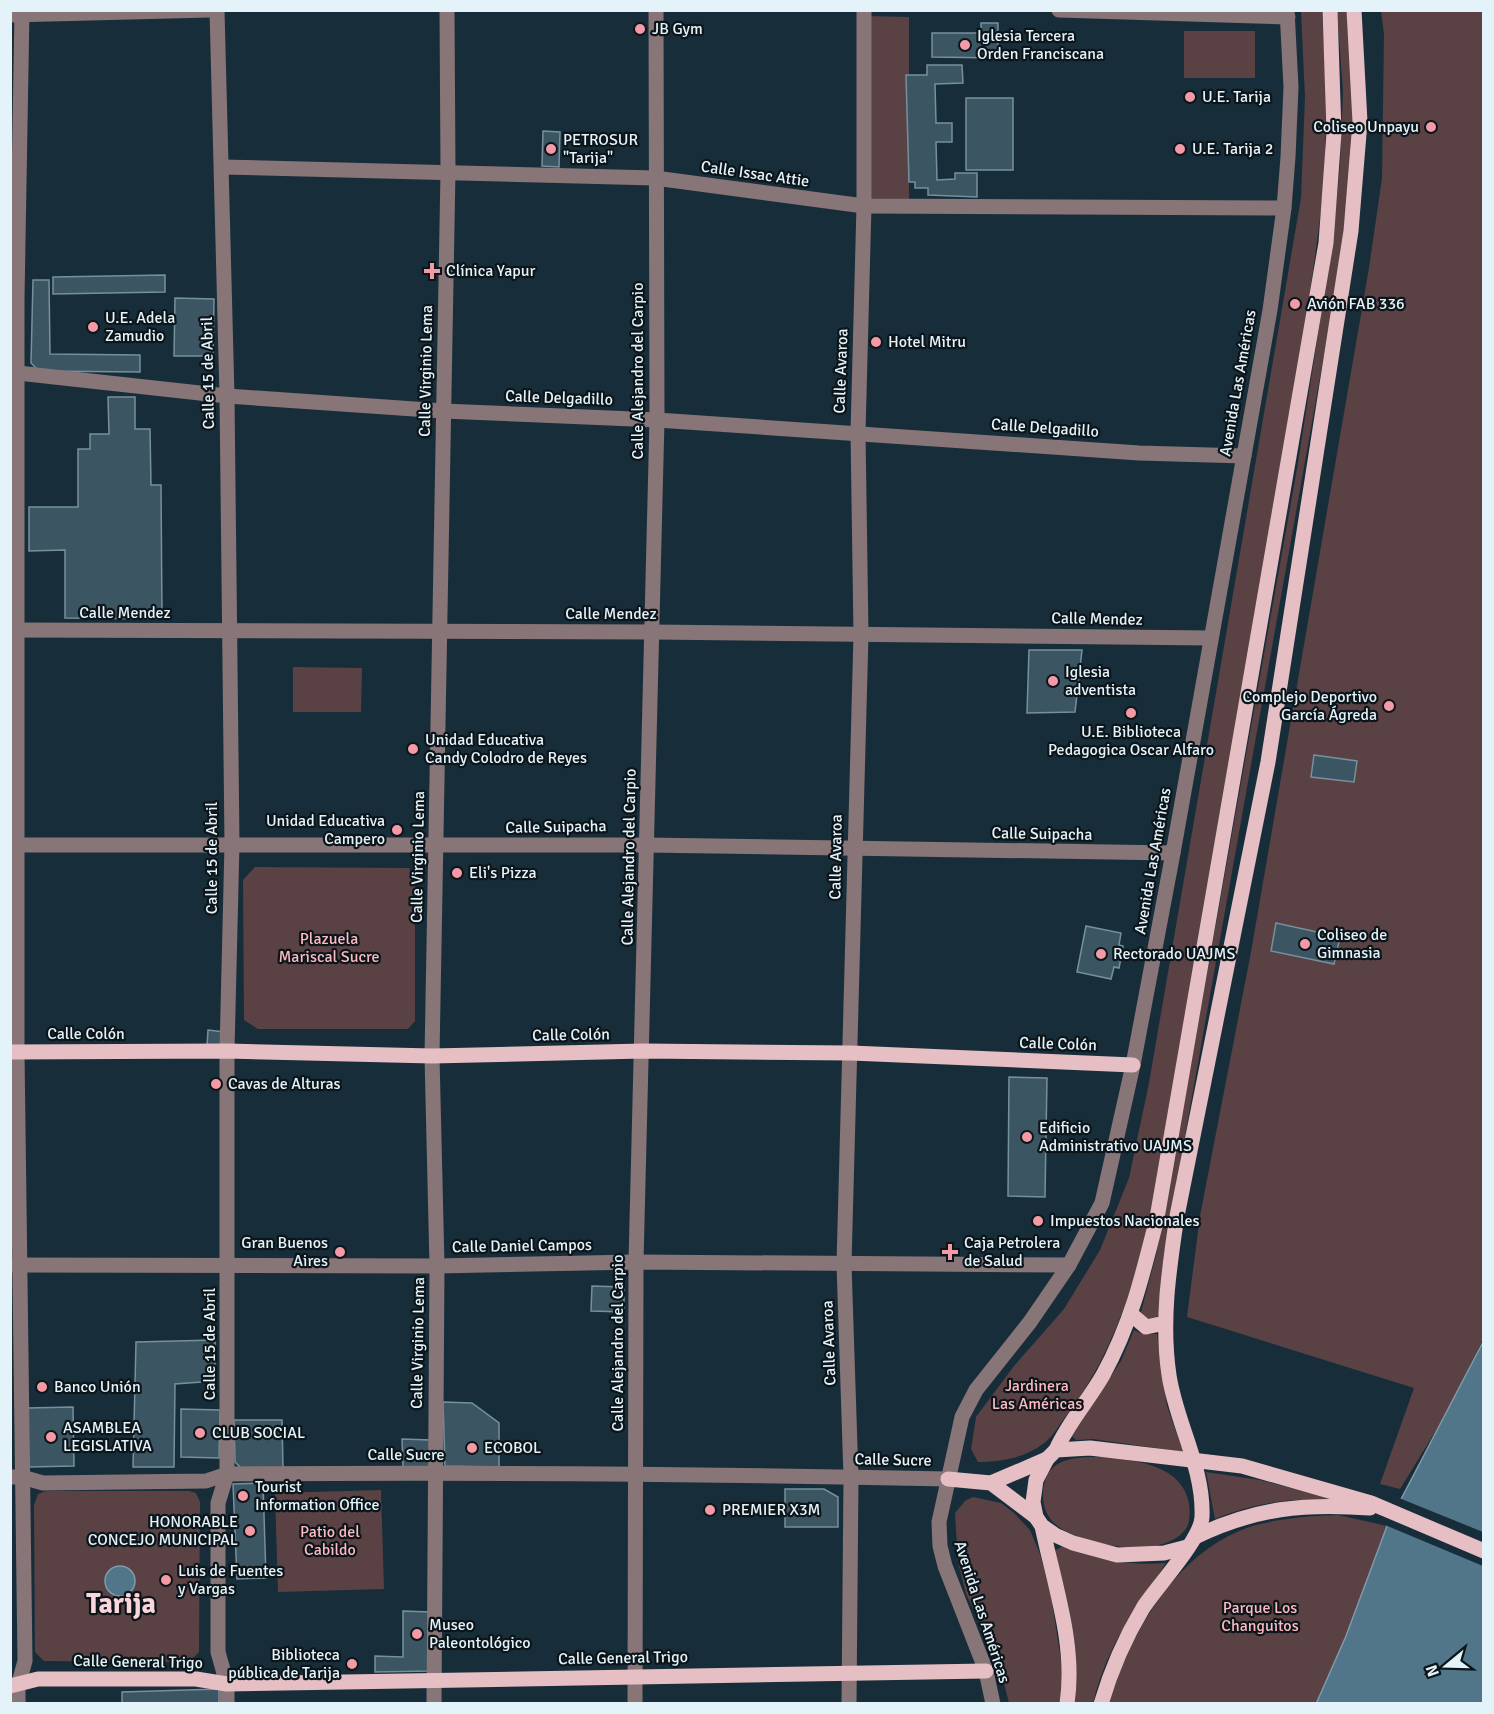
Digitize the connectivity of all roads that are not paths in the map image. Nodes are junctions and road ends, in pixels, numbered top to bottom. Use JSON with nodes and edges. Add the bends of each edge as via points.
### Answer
{"nodes":[{"id":1,"x":210,"y":10,"type":"edge"},
{"id":2,"x":217,"y":10,"type":"edge"},
{"id":3,"x":447,"y":10,"type":"edge"},
{"id":4,"x":656,"y":10,"type":"edge"},
{"id":5,"x":864,"y":10,"type":"edge"},
{"id":6,"x":1059,"y":10,"type":"edge"},
{"id":7,"x":1330,"y":10,"type":"edge"},
{"id":8,"x":1354,"y":10,"type":"edge"},
{"id":9,"x":18,"y":14,"type":"edge"},
{"id":10,"x":1288,"y":14,"type":"edge"},
{"id":11,"x":222,"y":167,"type":"junction"},
{"id":12,"x":448,"y":171,"type":"junction"},
{"id":13,"x":655,"y":178,"type":"junction"},
{"id":14,"x":864,"y":206,"type":"junction"},
{"id":15,"x":1284,"y":207,"type":"junction"},
{"id":16,"x":14,"y":299,"type":"edge"},
{"id":17,"x":18,"y":373,"type":"junction"},
{"id":18,"x":227,"y":396,"type":"junction"},
{"id":19,"x":443,"y":411,"type":"junction"},
{"id":20,"x":657,"y":420,"type":"junction"},
{"id":21,"x":858,"y":432,"type":"junction"},
{"id":22,"x":1244,"y":456,"type":"junction"},
{"id":23,"x":14,"y":630,"type":"edge"},
{"id":24,"x":229,"y":631,"type":"junction"},
{"id":25,"x":440,"y":632,"type":"junction"},
{"id":26,"x":653,"y":632,"type":"junction"},
{"id":27,"x":861,"y":635,"type":"junction"},
{"id":28,"x":1211,"y":638,"type":"junction"},
{"id":29,"x":232,"y":844,"type":"junction"},
{"id":30,"x":15,"y":845,"type":"edge"},
{"id":31,"x":646,"y":845,"type":"junction"},
{"id":32,"x":437,"y":847,"type":"junction"},
{"id":33,"x":854,"y":849,"type":"junction"},
{"id":34,"x":1173,"y":853,"type":"junction"},
{"id":35,"x":227,"y":1051,"type":"junction"},
{"id":36,"x":643,"y":1051,"type":"junction"},
{"id":37,"x":14,"y":1052,"type":"edge"},
{"id":38,"x":851,"y":1053,"type":"junction"},
{"id":39,"x":432,"y":1056,"type":"junction"},
{"id":40,"x":1133,"y":1065,"type":"junction"},
{"id":41,"x":636,"y":1262,"type":"junction"},
{"id":42,"x":844,"y":1264,"type":"junction"},
{"id":43,"x":14,"y":1265,"type":"edge"},
{"id":44,"x":1070,"y":1265,"type":"junction"},
{"id":45,"x":437,"y":1266,"type":"junction"},
{"id":46,"x":229,"y":1267,"type":"junction"},
{"id":47,"x":1131,"y":1314,"type":"junction"},
{"id":48,"x":1165,"y":1323,"type":"junction"},
{"id":49,"x":1051,"y":1454,"type":"junction"},
{"id":50,"x":1194,"y":1462,"type":"junction"},
{"id":51,"x":435,"y":1473,"type":"junction"},
{"id":52,"x":635,"y":1473,"type":"junction"},
{"id":53,"x":227,"y":1474,"type":"junction"},
{"id":54,"x":16,"y":1477,"type":"edge"},
{"id":55,"x":851,"y":1477,"type":"junction"},
{"id":56,"x":948,"y":1479,"type":"junction"},
{"id":57,"x":991,"y":1483,"type":"junction"},
{"id":58,"x":1386,"y":1511,"type":"junction"},
{"id":59,"x":1039,"y":1521,"type":"junction"},
{"id":60,"x":1191,"y":1542,"type":"junction"},
{"id":61,"x":1484,"y":1551,"type":"edge"},
{"id":62,"x":849,"y":1671,"type":"junction"},
{"id":63,"x":986,"y":1671,"type":"junction"},
{"id":64,"x":636,"y":1677,"type":"junction"},
{"id":65,"x":434,"y":1679,"type":"junction"},
{"id":66,"x":227,"y":1683,"type":"junction"},
{"id":67,"x":14,"y":1686,"type":"edge"},
{"id":68,"x":18,"y":1704,"type":"edge"},
{"id":69,"x":227,"y":1704,"type":"edge"},
{"id":70,"x":434,"y":1704,"type":"edge"},
{"id":71,"x":635,"y":1704,"type":"edge"},
{"id":72,"x":849,"y":1704,"type":"edge"},
{"id":73,"x":993,"y":1704,"type":"edge"},
{"id":74,"x":1067,"y":1704,"type":"edge"},
{"id":75,"x":1101,"y":1704,"type":"edge"}],
"edges":[{"from":1,"to":9,"type":"street"},
{"from":2,"to":11,"type":"street","name":"Calle 15 de Abril"},
{"from":3,"to":12,"type":"street","name":"Calle Virginio Lema"},
{"from":4,"to":13,"type":"street","name":"Calle Alejandro del Carpio"},
{"from":5,"to":14,"type":"street","name":"Calle Avaroa"},
{"from":6,"to":10,"type":"street"},
{"from":7,"to":47,"type":"main road","via":[[1334,133],[1326,243],[1157,1218]]},
{"from":8,"to":48,"type":"main road","via":[[1360,122],[1351,231],[1268,762],[1177,1216]]},
{"from":9,"to":16,"type":"street"},
{"from":10,"to":15,"type":"street","name":"Avenida Las Américas","via":[[1291,87]]},
{"from":11,"to":12,"type":"street","name":"Calle Issac Attie"},
{"from":11,"to":18,"type":"street","name":"Calle 15 de Abril"},
{"from":12,"to":13,"type":"street","name":"Calle Issac Attie"},
{"from":12,"to":19,"type":"street","name":"Calle Virginio Lema"},
{"from":13,"to":14,"type":"street","name":"Calle Issac Attie"},
{"from":13,"to":20,"type":"street","name":"Calle Alejandro del Carpio"},
{"from":14,"to":15,"type":"street","name":"Calle Issac Attie"},
{"from":14,"to":21,"type":"street","name":"Calle Avaroa"},
{"from":15,"to":22,"type":"street","name":"Avenida Las Américas"},
{"from":16,"to":17,"type":"street"},
{"from":17,"to":18,"type":"street","name":"Calle Delgadillo"},
{"from":17,"to":23,"type":"street"},
{"from":18,"to":19,"type":"street","name":"Calle Delgadillo"},
{"from":18,"to":24,"type":"street","name":"Calle 15 de Abril"},
{"from":19,"to":20,"type":"street","name":"Calle Delgadillo"},
{"from":19,"to":25,"type":"street","name":"Calle Virginio Lema"},
{"from":20,"to":21,"type":"street","name":"Calle Delgadillo"},
{"from":20,"to":26,"type":"street","name":"Calle Alejandro del Carpio"},
{"from":21,"to":22,"type":"street","name":"Calle Delgadillo","via":[[1139,453]]},
{"from":21,"to":27,"type":"street","name":"Calle Avaroa"},
{"from":22,"to":28,"type":"street","name":"Avenida Las Américas"},
{"from":23,"to":24,"type":"street","name":"Calle Mendez"},
{"from":23,"to":30,"type":"street"},
{"from":24,"to":25,"type":"street","name":"Calle Mendez"},
{"from":24,"to":29,"type":"street","name":"Calle 15 de Abril"},
{"from":25,"to":26,"type":"street","name":"Calle Mendez"},
{"from":25,"to":32,"type":"street","name":"Calle Virginio Lema"},
{"from":26,"to":27,"type":"street","name":"Calle Mendez"},
{"from":26,"to":31,"type":"street","name":"Calle Alejandro del Carpio"},
{"from":27,"to":28,"type":"street","name":"Calle Mendez"},
{"from":27,"to":33,"type":"street","name":"Calle Avaroa"},
{"from":28,"to":34,"type":"street","name":"Avenida Las Américas"},
{"from":29,"to":30,"type":"street","name":"Calle Suipacha"},
{"from":29,"to":32,"type":"street","name":"Calle Suipacha"},
{"from":29,"to":35,"type":"street","name":"Calle 15 de Abril"},
{"from":30,"to":37,"type":"street"},
{"from":31,"to":32,"type":"street","name":"Calle Suipacha"},
{"from":31,"to":33,"type":"street","name":"Calle Suipacha"},
{"from":31,"to":36,"type":"street","name":"Calle Alejandro del Carpio"},
{"from":32,"to":39,"type":"street","name":"Calle Virginio Lema"},
{"from":33,"to":34,"type":"street","name":"Calle Suipacha"},
{"from":33,"to":38,"type":"street","name":"Calle Avaroa"},
{"from":34,"to":40,"type":"street","name":"Avenida Las Américas"},
{"from":35,"to":37,"type":"main road","name":"Calle Colón"},
{"from":35,"to":39,"type":"main road","name":"Calle Colón"},
{"from":35,"to":46,"type":"street","name":"Calle 15 de Abril"},
{"from":36,"to":38,"type":"main road","name":"Calle Colón"},
{"from":36,"to":39,"type":"main road","name":"Calle Colón"},
{"from":36,"to":41,"type":"street","name":"Calle Alejandro del Carpio"},
{"from":37,"to":43,"type":"street"},
{"from":38,"to":40,"type":"main road","name":"Calle Colón"},
{"from":38,"to":42,"type":"street","name":"Calle Avaroa"},
{"from":39,"to":45,"type":"street","name":"Calle Virginio Lema"},
{"from":40,"to":44,"type":"street","name":"Avenida Las Américas","via":[[1102,1203]]},
{"from":41,"to":42,"type":"street","name":"Calle Daniel Campos"},
{"from":41,"to":45,"type":"street","name":"Calle Daniel Campos"},
{"from":41,"to":52,"type":"street","name":"Calle Alejandro del Carpio"},
{"from":42,"to":44,"type":"street","name":"Calle Daniel Campos"},
{"from":42,"to":55,"type":"street","name":"Calle Avaroa"},
{"from":43,"to":46,"type":"street","name":"Calle Daniel Campos"},
{"from":43,"to":54,"type":"street"},
{"from":44,"to":56,"type":"street","name":"Avenida Las Américas","via":[[976,1390],[962,1417]]},
{"from":45,"to":46,"type":"street","name":"Calle Daniel Campos"},
{"from":45,"to":51,"type":"street","name":"Calle Virginio Lema"},
{"from":46,"to":53,"type":"street","name":"Calle 15 de Abril"},
{"from":47,"to":48,"type":"main road","via":[[1146,1327]]},
{"from":47,"to":49,"type":"main road","via":[[1102,1375]]},
{"from":48,"to":50,"type":"main road","via":[[1169,1376]]},
{"from":49,"to":50,"type":"main road","via":[[1090,1448]]},
{"from":49,"to":57,"type":"main road"},
{"from":49,"to":59,"type":"main road","via":[[1036,1480],[1034,1502]]},
{"from":50,"to":58,"type":"main road","via":[[1242,1466],[1371,1503]]},
{"from":50,"to":60,"type":"main road","via":[[1202,1519]]},
{"from":51,"to":52,"type":"street","name":"Calle Sucre"},
{"from":51,"to":53,"type":"street","name":"Calle Sucre"},
{"from":51,"to":65,"type":"street","name":"Calle Virginio Lema"},
{"from":52,"to":55,"type":"street","name":"Calle Sucre"},
{"from":52,"to":64,"type":"street","name":"Calle Alejandro del Carpio"},
{"from":53,"to":54,"type":"street","name":"Calle Sucre","via":[[206,1481],[43,1483]]},
{"from":53,"to":66,"type":"street","name":"Calle 15 de Abril","via":[[218,1503],[218,1652]]},
{"from":54,"to":67,"type":"street","via":[[25,1661]]},
{"from":55,"to":56,"type":"street","name":"Calle Sucre"},
{"from":55,"to":62,"type":"street","name":"Calle Avaroa"},
{"from":56,"to":57,"type":"main road"},
{"from":56,"to":63,"type":"street","name":"Avenida Las Américas","via":[[939,1522],[940,1546],[952,1590]]},
{"from":57,"to":59,"type":"main road"},
{"from":58,"to":60,"type":"main road","via":[[1287,1508],[1256,1513]]},
{"from":58,"to":61,"type":"main road"},
{"from":59,"to":60,"type":"main road","via":[[1073,1543],[1117,1555],[1164,1553]]},
{"from":59,"to":74,"type":"main road","via":[[1059,1591],[1071,1678]]},
{"from":60,"to":75,"type":"main road","via":[[1145,1605],[1121,1647]]},
{"from":62,"to":63,"type":"main road","name":"Calle General Trigo"},
{"from":62,"to":64,"type":"main road","name":"Calle General Trigo"},
{"from":62,"to":72,"type":"street","name":"Calle Avaroa"},
{"from":63,"to":73,"type":"street","name":"Avenida Las Américas"},
{"from":64,"to":65,"type":"main road","name":"Calle General Trigo"},
{"from":64,"to":71,"type":"street","name":"Calle Alejandro del Carpio"},
{"from":65,"to":66,"type":"main road","name":"Calle General Trigo"},
{"from":65,"to":70,"type":"street","name":"Calle Virginio Lema"},
{"from":66,"to":67,"type":"main road","name":"Calle General Trigo","via":[[196,1679],[38,1679]]},
{"from":66,"to":69,"type":"street","name":"Calle 15 de Abril"},
{"from":67,"to":68,"type":"street"}]}
